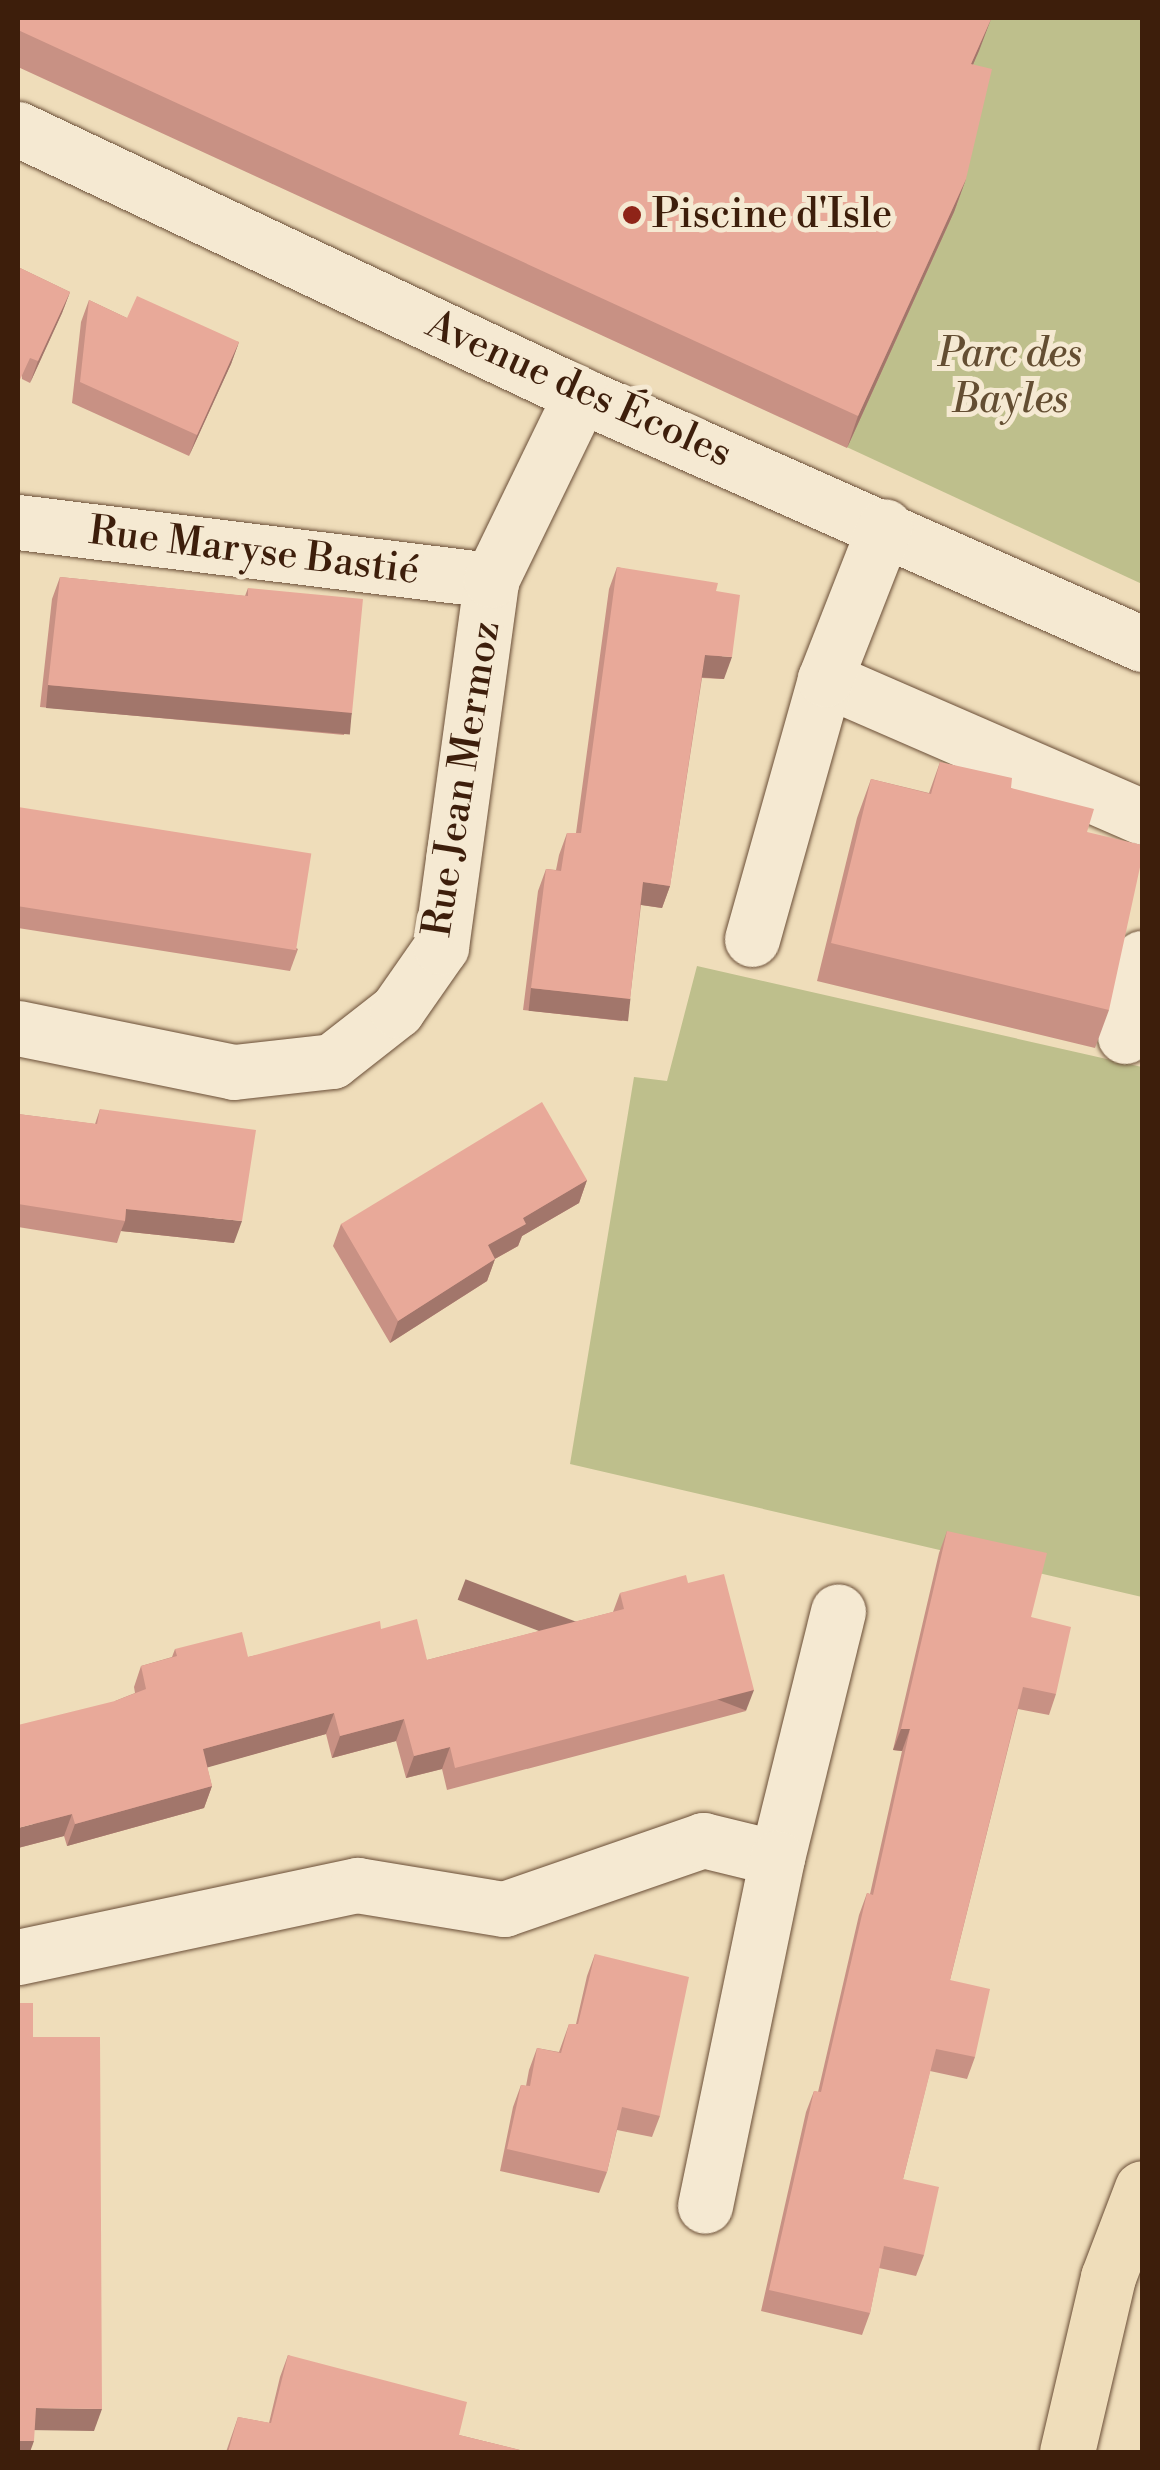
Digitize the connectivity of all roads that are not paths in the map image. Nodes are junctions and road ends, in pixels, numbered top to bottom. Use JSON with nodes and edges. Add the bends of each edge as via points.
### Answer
{"nodes":[{"id":1,"x":18,"y":129,"type":"edge"},
{"id":2,"x":581,"y":395,"type":"junction"},
{"id":3,"x":18,"y":522,"type":"edge"},
{"id":4,"x":885,"y":526,"type":"junction"},
{"id":5,"x":492,"y":580,"type":"junction"},
{"id":6,"x":1142,"y":644,"type":"edge"},
{"id":7,"x":825,"y":679,"type":"junction"},
{"id":8,"x":1142,"y":816,"type":"edge"},
{"id":9,"x":752,"y":939,"type":"dead end"},
{"id":10,"x":1142,"y":958,"type":"edge"},
{"id":11,"x":18,"y":1028,"type":"edge"},
{"id":12,"x":1125,"y":1036,"type":"dead end"},
{"id":13,"x":838,"y":1611,"type":"dead end"},
{"id":14,"x":777,"y":1858,"type":"junction"},
{"id":15,"x":18,"y":1957,"type":"edge"},
{"id":16,"x":1142,"y":2188,"type":"edge"},
{"id":17,"x":704,"y":2206,"type":"dead end"},
{"id":18,"x":1067,"y":2452,"type":"edge"}],
"edges":[{"from":1,"to":2,"type":"street","name":"Avenue des Écoles"},
{"from":2,"to":4,"type":"street","name":"Avenue des Écoles"},
{"from":2,"to":5,"type":"street","name":"Rue Jean Mermoz"},
{"from":3,"to":5,"type":"street","name":"Rue Maryse Bastié"},
{"from":4,"to":6,"type":"street","name":"Avenue des Écoles"},
{"from":4,"to":7,"type":"street"},
{"from":5,"to":11,"type":"street","name":"Rue Jean Mermoz","via":[[441,946],[398,1010],[332,1061],[234,1072]]},
{"from":7,"to":8,"type":"street"},
{"from":7,"to":9,"type":"street"},
{"from":10,"to":12,"type":"street"},
{"from":13,"to":14,"type":"street"},
{"from":14,"to":15,"type":"street","via":[[703,1840],[504,1909],[357,1886]]},
{"from":14,"to":17,"type":"street"},
{"from":16,"to":18,"type":"main road","via":[[1108,2278]]}]}
